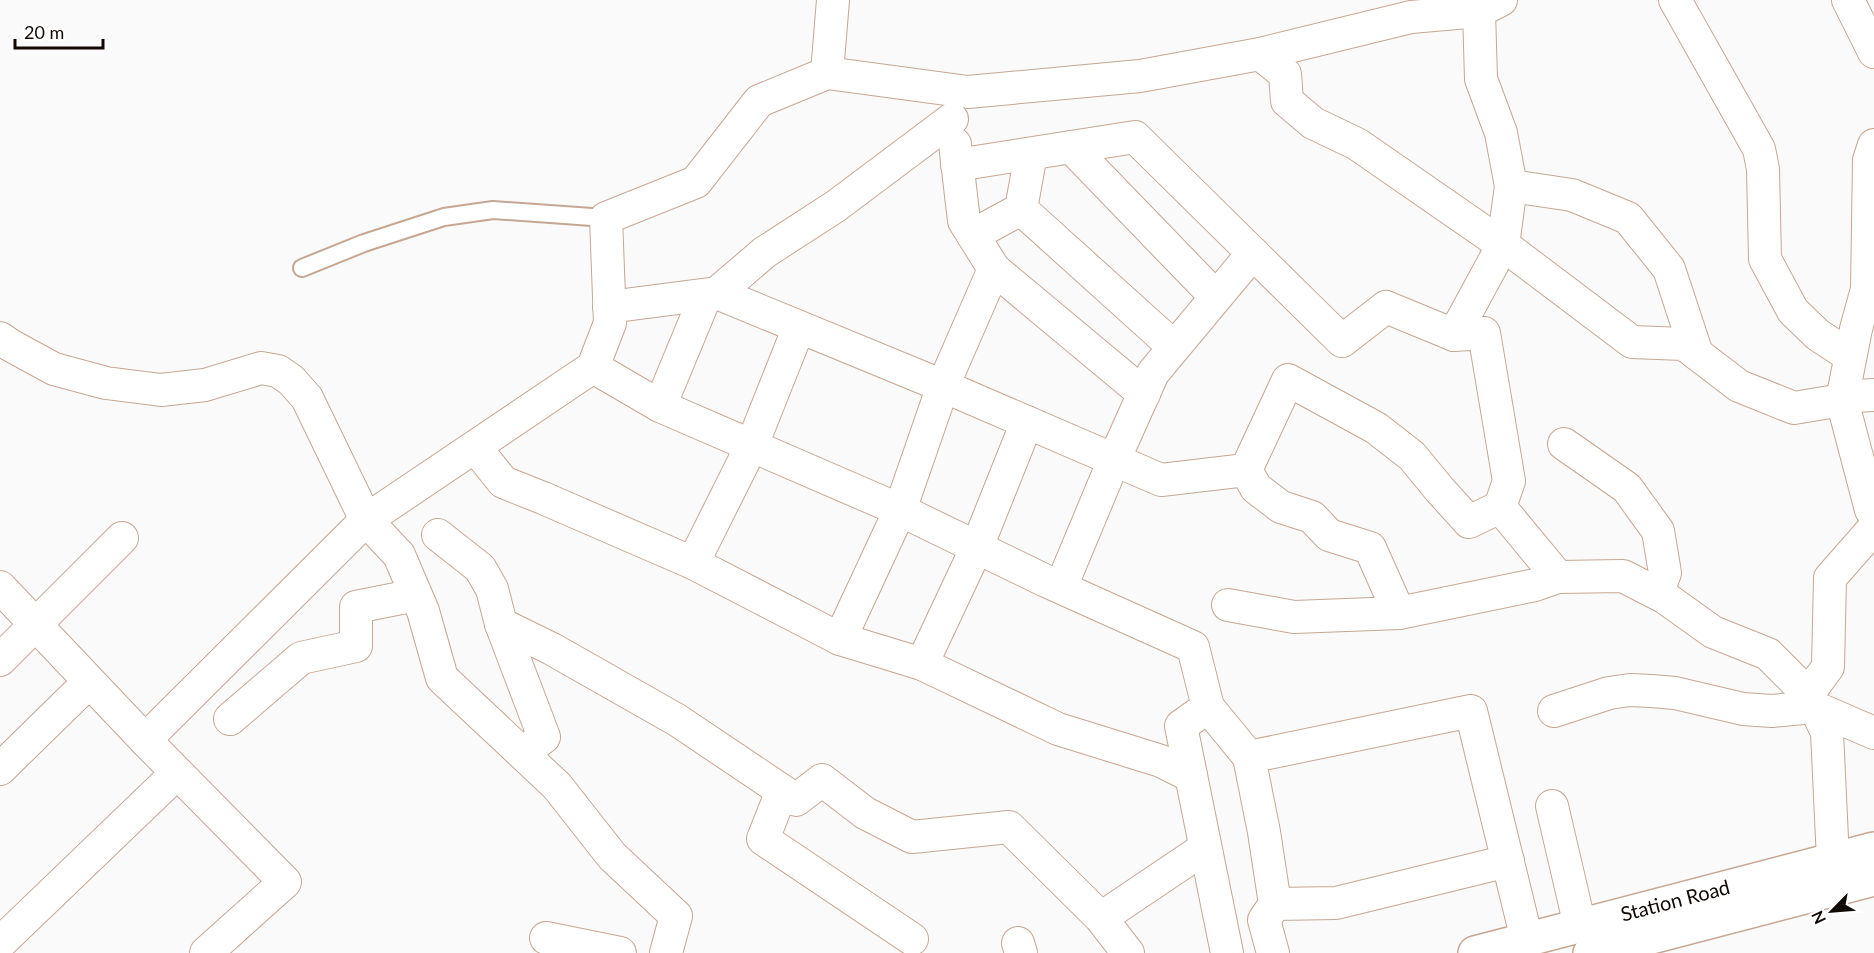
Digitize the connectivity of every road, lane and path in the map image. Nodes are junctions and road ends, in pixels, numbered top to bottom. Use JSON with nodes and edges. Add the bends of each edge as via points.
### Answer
{"nodes":[{"id":1,"x":833,"y":0,"type":"edge"},
{"id":2,"x":1675,"y":0,"type":"edge"},
{"id":3,"x":1848,"y":0,"type":"edge"},
{"id":4,"x":1490,"y":5,"type":"edge"},
{"id":5,"x":1874,"y":52,"type":"edge"},
{"id":6,"x":1260,"y":54,"type":"junction"},
{"id":7,"x":827,"y":73,"type":"junction"},
{"id":8,"x":950,"y":104,"type":"junction"},
{"id":9,"x":1874,"y":145,"type":"edge"},
{"id":10,"x":1071,"y":147,"type":"junction"},
{"id":11,"x":1030,"y":154,"type":"junction"},
{"id":12,"x":957,"y":165,"type":"junction"},
{"id":13,"x":1511,"y":186,"type":"junction"},
{"id":14,"x":1021,"y":209,"type":"junction"},
{"id":15,"x":606,"y":218,"type":"junction"},
{"id":16,"x":973,"y":235,"type":"junction"},
{"id":17,"x":1503,"y":245,"type":"junction"},
{"id":18,"x":1253,"y":253,"type":"junction"},
{"id":19,"x":302,"y":268,"type":"dead end"},
{"id":20,"x":994,"y":268,"type":"junction"},
{"id":21,"x":712,"y":294,"type":"junction"},
{"id":22,"x":1216,"y":297,"type":"junction"},
{"id":23,"x":609,"y":307,"type":"junction"},
{"id":24,"x":799,"y":327,"type":"junction"},
{"id":25,"x":1454,"y":335,"type":"junction"},
{"id":26,"x":0,"y":338,"type":"edge"},
{"id":27,"x":1174,"y":348,"type":"junction"},
{"id":28,"x":1698,"y":354,"type":"junction"},
{"id":29,"x":1850,"y":356,"type":"junction"},
{"id":30,"x":593,"y":367,"type":"junction"},
{"id":31,"x":943,"y":386,"type":"junction"},
{"id":32,"x":1144,"y":394,"type":"junction"},
{"id":33,"x":1874,"y":395,"type":"edge"},
{"id":34,"x":1842,"y":400,"type":"junction"},
{"id":35,"x":660,"y":405,"type":"junction"},
{"id":36,"x":1027,"y":422,"type":"junction"},
{"id":37,"x":1564,"y":444,"type":"dead end"},
{"id":38,"x":752,"y":445,"type":"junction"},
{"id":39,"x":475,"y":447,"type":"junction"},
{"id":40,"x":1114,"y":460,"type":"junction"},
{"id":41,"x":1246,"y":470,"type":"junction"},
{"id":42,"x":1500,"y":507,"type":"junction"},
{"id":43,"x":900,"y":510,"type":"junction"},
{"id":44,"x":1874,"y":514,"type":"edge"},
{"id":45,"x":366,"y":520,"type":"junction"},
{"id":46,"x":1874,"y":528,"type":"edge"},
{"id":47,"x":438,"y":535,"type":"dead end"},
{"id":48,"x":122,"y":538,"type":"dead end"},
{"id":49,"x":977,"y":547,"type":"junction"},
{"id":50,"x":693,"y":563,"type":"junction"},
{"id":51,"x":1558,"y":577,"type":"junction"},
{"id":52,"x":0,"y":587,"type":"edge"},
{"id":53,"x":1061,"y":587,"type":"junction"},
{"id":54,"x":1657,"y":594,"type":"junction"},
{"id":55,"x":416,"y":595,"type":"junction"},
{"id":56,"x":1228,"y":606,"type":"dead end"},
{"id":57,"x":1400,"y":613,"type":"junction"},
{"id":58,"x":35,"y":624,"type":"junction"},
{"id":59,"x":501,"y":624,"type":"junction"},
{"id":60,"x":840,"y":639,"type":"junction"},
{"id":61,"x":0,"y":660,"type":"edge"},
{"id":62,"x":922,"y":664,"type":"junction"},
{"id":63,"x":89,"y":681,"type":"junction"},
{"id":64,"x":1811,"y":700,"type":"junction"},
{"id":65,"x":1208,"y":707,"type":"junction"},
{"id":66,"x":1554,"y":711,"type":"dead end"},
{"id":67,"x":230,"y":719,"type":"dead end"},
{"id":68,"x":1874,"y":733,"type":"edge"},
{"id":69,"x":145,"y":740,"type":"junction"},
{"id":70,"x":523,"y":753,"type":"junction"},
{"id":71,"x":1249,"y":757,"type":"junction"},
{"id":72,"x":0,"y":769,"type":"edge"},
{"id":73,"x":177,"y":773,"type":"junction"},
{"id":74,"x":1191,"y":776,"type":"junction"},
{"id":75,"x":782,"y":791,"type":"junction"},
{"id":76,"x":1552,"y":806,"type":"dead end"},
{"id":77,"x":1206,"y":848,"type":"junction"},
{"id":78,"x":1874,"y":849,"type":"edge"},
{"id":79,"x":1508,"y":861,"type":"junction"},
{"id":80,"x":1833,"y":861,"type":"junction"},
{"id":81,"x":1874,"y":879,"type":"edge"},
{"id":82,"x":1275,"y":904,"type":"junction"},
{"id":83,"x":1101,"y":918,"type":"junction"},
{"id":84,"x":546,"y":938,"type":"dead end"},
{"id":85,"x":912,"y":939,"type":"dead end"},
{"id":86,"x":1527,"y":939,"type":"junction"},
{"id":87,"x":1585,"y":939,"type":"edge"},
{"id":88,"x":0,"y":943,"type":"edge"},
{"id":89,"x":206,"y":953,"type":"edge"},
{"id":90,"x":620,"y":953,"type":"edge"},
{"id":91,"x":666,"y":953,"type":"edge"},
{"id":92,"x":1128,"y":953,"type":"edge"},
{"id":93,"x":1227,"y":953,"type":"edge"},
{"id":94,"x":1273,"y":953,"type":"edge"},
{"id":95,"x":1475,"y":953,"type":"edge"}],
"edges":[{"from":1,"to":7,"type":"street"},
{"from":2,"to":29,"type":"street","via":[[1759,148],[1765,260],[1793,311],[1818,335]]},
{"from":3,"to":5,"type":"street"},
{"from":4,"to":6,"type":"street","via":[[1411,17]]},
{"from":4,"to":13,"type":"street","via":[[1481,79],[1501,134]]},
{"from":6,"to":8,"type":"street","via":[[1140,76],[968,92]]},
{"from":6,"to":17,"type":"street","via":[[1285,74],[1287,101],[1313,123],[1357,144]]},
{"from":7,"to":8,"type":"street"},
{"from":7,"to":15,"type":"street","via":[[759,101],[696,182]]},
{"from":8,"to":12,"type":"street"},
{"from":8,"to":21,"type":"street","via":[[836,206],[765,252]]},
{"from":9,"to":29,"type":"street","via":[[1869,160],[1867,289]]},
{"from":10,"to":11,"type":"street"},
{"from":10,"to":18,"type":"street","via":[[1135,137]]},
{"from":10,"to":22,"type":"street"},
{"from":11,"to":12,"type":"street"},
{"from":11,"to":14,"type":"street"},
{"from":12,"to":16,"type":"street","via":[[964,221]]},
{"from":13,"to":17,"type":"street"},
{"from":13,"to":28,"type":"street","via":[[1572,195],[1628,218],[1670,269]]},
{"from":14,"to":16,"type":"street"},
{"from":14,"to":27,"type":"street"},
{"from":15,"to":19,"type":"lane","via":[[493,210],[444,217]]},
{"from":15,"to":23,"type":"street"},
{"from":16,"to":20,"type":"street"},
{"from":17,"to":25,"type":"street"},
{"from":17,"to":28,"type":"street","via":[[1632,342],[1684,344]]},
{"from":18,"to":22,"type":"street"},
{"from":18,"to":25,"type":"street","via":[[1342,341],[1386,307]]},
{"from":20,"to":31,"type":"street"},
{"from":20,"to":32,"type":"street"},
{"from":21,"to":23,"type":"street"},
{"from":21,"to":24,"type":"street"},
{"from":21,"to":35,"type":"street"},
{"from":22,"to":27,"type":"street"},
{"from":23,"to":30,"type":"street","via":[[610,323]]},
{"from":24,"to":31,"type":"street"},
{"from":24,"to":38,"type":"street"},
{"from":25,"to":42,"type":"street","via":[[1484,333],[1509,481]]},
{"from":26,"to":45,"type":"street","via":[[54,369],[106,383],[161,390],[205,385],[261,368],[278,371],[307,398]]},
{"from":27,"to":32,"type":"street","via":[[1153,373]]},
{"from":28,"to":34,"type":"street","via":[[1739,386],[1794,408]]},
{"from":29,"to":34,"type":"street"},
{"from":30,"to":35,"type":"street"},
{"from":30,"to":39,"type":"street"},
{"from":31,"to":36,"type":"street"},
{"from":31,"to":43,"type":"street"},
{"from":32,"to":40,"type":"street"},
{"from":33,"to":34,"type":"street"},
{"from":34,"to":44,"type":"street"},
{"from":35,"to":38,"type":"street"},
{"from":36,"to":40,"type":"street"},
{"from":36,"to":49,"type":"street"},
{"from":37,"to":54,"type":"street","via":[[1628,488],[1658,531],[1665,573]]},
{"from":38,"to":43,"type":"street"},
{"from":38,"to":50,"type":"street"},
{"from":39,"to":45,"type":"street"},
{"from":39,"to":50,"type":"street","via":[[503,482]]},
{"from":40,"to":41,"type":"street","via":[[1161,480]]},
{"from":40,"to":53,"type":"street"},
{"from":41,"to":42,"type":"street","via":[[1288,380],[1376,428],[1413,456],[1469,522]]},
{"from":41,"to":57,"type":"street","via":[[1256,489],[1281,507],[1312,517],[1329,535],[1370,548]]},
{"from":42,"to":51,"type":"street"},
{"from":43,"to":49,"type":"street"},
{"from":43,"to":60,"type":"street"},
{"from":45,"to":55,"type":"street","via":[[399,555]]},
{"from":45,"to":69,"type":"street"},
{"from":46,"to":64,"type":"street","via":[[1830,578],[1828,667]]},
{"from":47,"to":59,"type":"street","via":[[480,568],[492,589]]},
{"from":48,"to":58,"type":"street"},
{"from":49,"to":53,"type":"street"},
{"from":49,"to":62,"type":"street"},
{"from":50,"to":60,"type":"street"},
{"from":51,"to":54,"type":"street","via":[[1623,576]]},
{"from":51,"to":57,"type":"street"},
{"from":52,"to":58,"type":"street"},
{"from":53,"to":65,"type":"street","via":[[1193,647]]},
{"from":54,"to":64,"type":"street","via":[[1713,632],[1768,654]]},
{"from":55,"to":67,"type":"street","via":[[356,607],[356,646],[301,658]]},
{"from":55,"to":70,"type":"street","via":[[442,678]]},
{"from":56,"to":57,"type":"street","via":[[1294,617]]},
{"from":58,"to":61,"type":"street"},
{"from":58,"to":63,"type":"street"},
{"from":59,"to":70,"type":"street","via":[[544,736]]},
{"from":59,"to":75,"type":"street","via":[[677,720]]},
{"from":60,"to":62,"type":"street"},
{"from":62,"to":74,"type":"street","via":[[1058,729],[1161,761]]},
{"from":63,"to":69,"type":"street"},
{"from":63,"to":72,"type":"street"},
{"from":64,"to":66,"type":"street","via":[[1772,711],[1743,710],[1675,693],[1630,690]]},
{"from":64,"to":68,"type":"street"},
{"from":64,"to":80,"type":"street","via":[[1827,732]]},
{"from":65,"to":71,"type":"street"},
{"from":65,"to":74,"type":"street","via":[[1181,726]]},
{"from":69,"to":73,"type":"street"},
{"from":70,"to":91,"type":"street","via":[[557,786],[612,856],[676,916]]},
{"from":71,"to":79,"type":"street","via":[[1471,711]]},
{"from":71,"to":82,"type":"street"},
{"from":73,"to":88,"type":"street"},
{"from":73,"to":89,"type":"street","via":[[285,882]]},
{"from":74,"to":77,"type":"street"},
{"from":75,"to":83,"type":"street","via":[[796,800],[822,780],[865,813],[912,837],[1010,827]]},
{"from":75,"to":85,"type":"street","via":[[763,839]]},
{"from":76,"to":87,"type":"street"},
{"from":77,"to":83,"type":"street"},
{"from":77,"to":93,"type":"street"},
{"from":78,"to":80,"type":"street","name":"Station Road"},
{"from":79,"to":82,"type":"street","via":[[1336,903]]},
{"from":79,"to":86,"type":"street"},
{"from":80,"to":87,"type":"street","name":"Station Road"},
{"from":81,"to":87,"type":"street","name":"Station Road"},
{"from":82,"to":94,"type":"street","via":[[1264,920]]},
{"from":83,"to":92,"type":"street"},
{"from":84,"to":90,"type":"street"},
{"from":86,"to":87,"type":"street","name":"Station Road"},
{"from":86,"to":95,"type":"street","name":"Station Road"}]}
